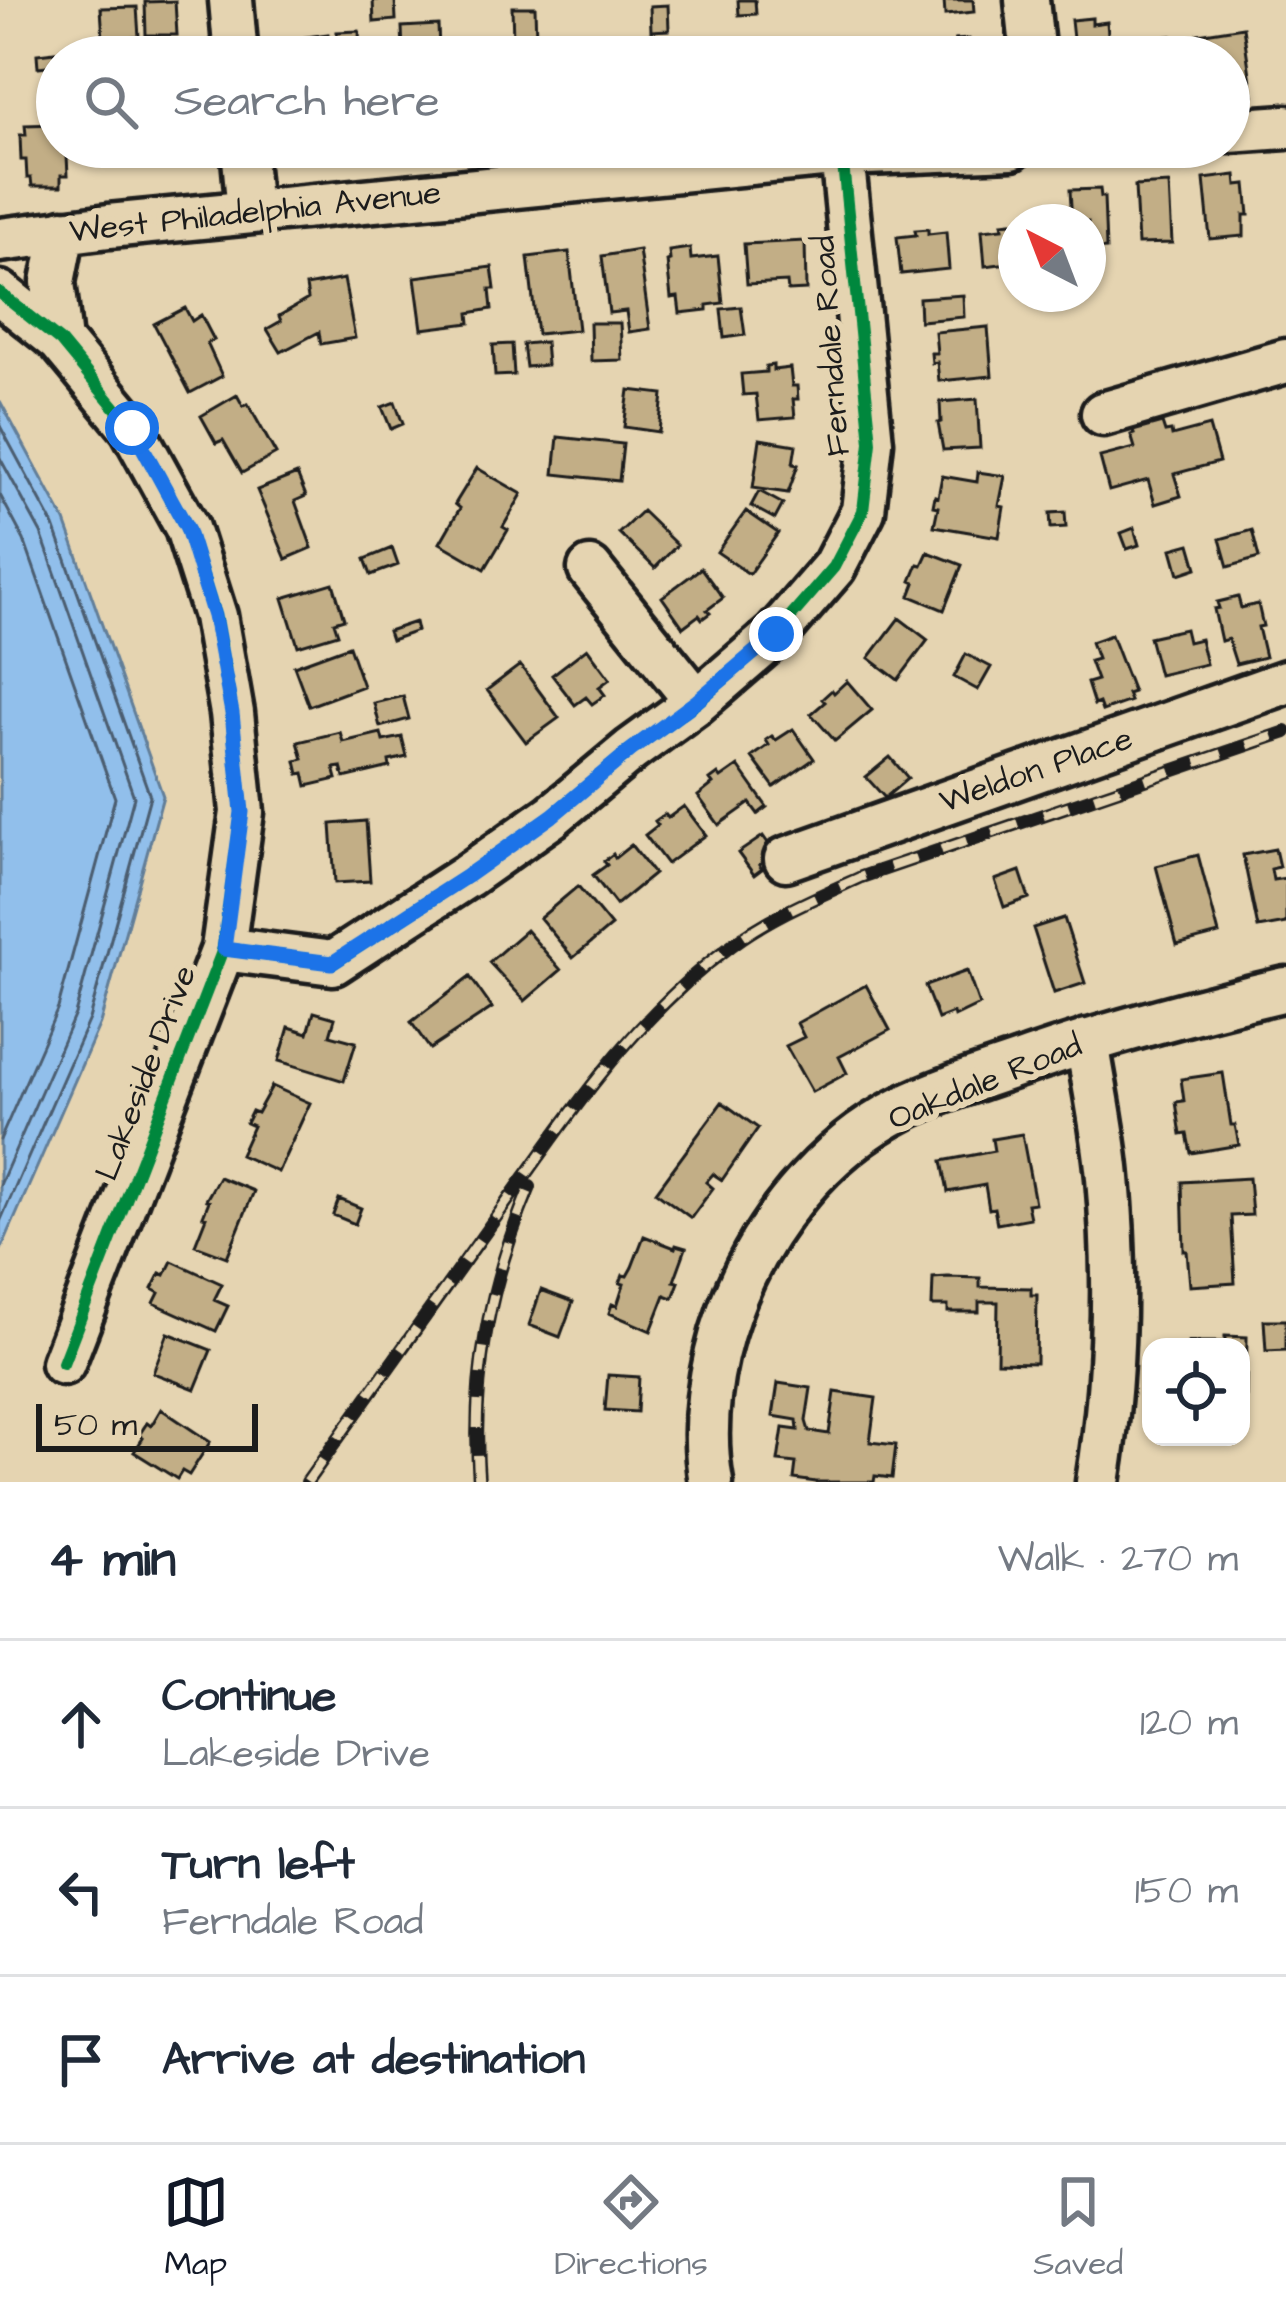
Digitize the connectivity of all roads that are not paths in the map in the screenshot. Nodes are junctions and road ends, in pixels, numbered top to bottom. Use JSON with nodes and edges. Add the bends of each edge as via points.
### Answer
{"nodes":[{"id":1,"x":231,"y":0,"type":"edge"},
{"id":2,"x":1027,"y":0,"type":"edge"},
{"id":3,"x":234,"y":36,"type":"edge"},
{"id":4,"x":1031,"y":36,"type":"edge"},
{"id":5,"x":1286,"y":127,"type":"edge"},
{"id":6,"x":1250,"y":130,"type":"edge"},
{"id":7,"x":245,"y":168,"type":"edge"},
{"id":8,"x":699,"y":168,"type":"edge"},
{"id":9,"x":843,"y":168,"type":"edge"},
{"id":10,"x":249,"y":212,"type":"junction"},
{"id":11,"x":63,"y":231,"type":"junction"},
{"id":12,"x":0,"y":240,"type":"edge"},
{"id":13,"x":0,"y":293,"type":"edge"},
{"id":14,"x":60,"y":341,"type":"junction"},
{"id":15,"x":1286,"y":362,"type":"edge"},
{"id":16,"x":1103,"y":414,"type":"dead end"},
{"id":17,"x":590,"y":569,"type":"dead end"},
{"id":18,"x":1286,"y":682,"type":"edge"},
{"id":19,"x":697,"y":701,"type":"junction"},
{"id":20,"x":786,"y":859,"type":"dead end"},
{"id":21,"x":224,"y":949,"type":"junction"},
{"id":22,"x":1286,"y":989,"type":"edge"},
{"id":23,"x":1087,"y":1041,"type":"junction"},
{"id":24,"x":62,"y":1363,"type":"dead end"},
{"id":25,"x":711,"y":1482,"type":"edge"},
{"id":26,"x":1098,"y":1482,"type":"edge"}],
"edges":[{"from":1,"to":3,"type":"street"},
{"from":2,"to":4,"type":"street"},
{"from":5,"to":6,"type":"street"},
{"from":7,"to":10,"type":"street"},
{"from":8,"to":10,"type":"street","name":"West Philadelphia Avenue"},
{"from":9,"to":19,"type":"street","name":"Ferndale Road","via":[[871,442],[862,511],[806,601]]},
{"from":10,"to":11,"type":"street","name":"West Philadelphia Avenue"},
{"from":11,"to":12,"type":"street","name":"West Philadelphia Avenue"},
{"from":11,"to":14,"type":"street","via":[[53,282]]},
{"from":13,"to":14,"type":"street","name":"Lakeside Drive"},
{"from":14,"to":21,"type":"street","name":"Lakeside Drive","via":[[132,428],[187,528],[214,616],[242,812]]},
{"from":15,"to":16,"type":"street"},
{"from":17,"to":19,"type":"street"},
{"from":18,"to":20,"type":"street","name":"Weldon Place"},
{"from":19,"to":21,"type":"street","name":"Ferndale Road","via":[[552,816],[332,963]]},
{"from":21,"to":24,"type":"street","name":"Lakeside Drive"},
{"from":22,"to":23,"type":"street","name":"Oakdale Road"},
{"from":23,"to":25,"type":"street","name":"Oakdale Road","via":[[902,1109],[827,1162],[788,1204],[720,1336],[707,1414]]},
{"from":23,"to":26,"type":"street","via":[[1112,1224],[1112,1354]]}]}
